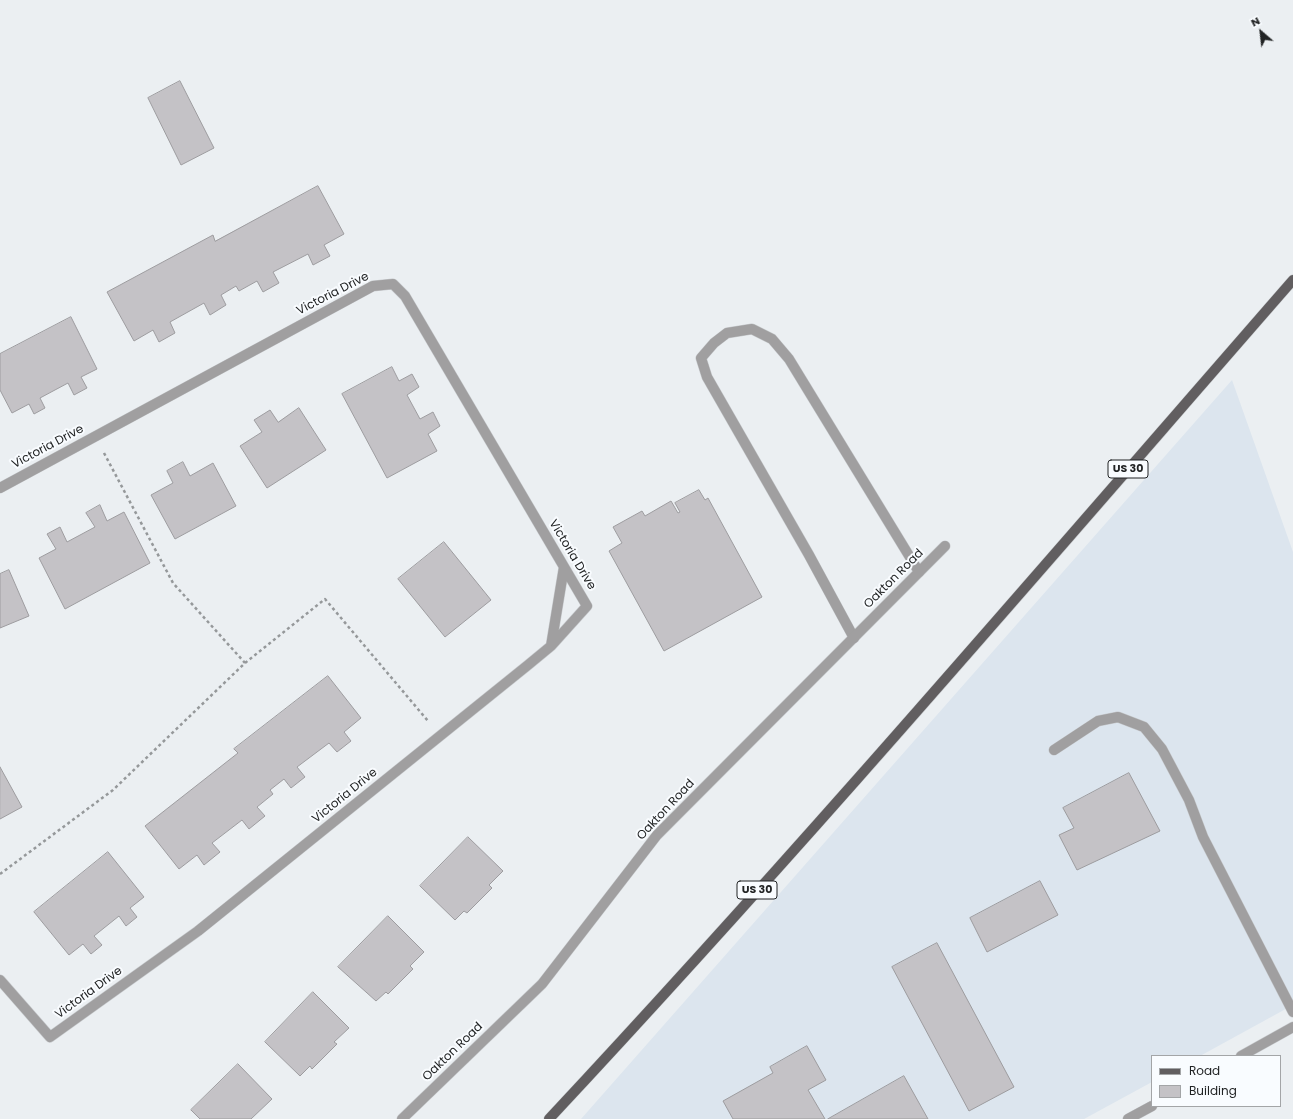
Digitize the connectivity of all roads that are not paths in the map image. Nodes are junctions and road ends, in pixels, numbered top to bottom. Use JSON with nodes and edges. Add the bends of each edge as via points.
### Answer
{"nodes":[{"id":1,"x":1293,"y":280,"type":"edge"},
{"id":2,"x":0,"y":488,"type":"edge"},
{"id":3,"x":945,"y":546,"type":"dead end"},
{"id":4,"x":564,"y":567,"type":"junction"},
{"id":5,"x":919,"y":572,"type":"junction"},
{"id":6,"x":854,"y":638,"type":"junction"},
{"id":7,"x":552,"y":646,"type":"junction"},
{"id":8,"x":1054,"y":750,"type":"dead end"},
{"id":9,"x":0,"y":980,"type":"edge"},
{"id":10,"x":1293,"y":1012,"type":"edge"},
{"id":11,"x":1293,"y":1027,"type":"edge"},
{"id":12,"x":1243,"y":1055,"type":"edge"},
{"id":13,"x":1151,"y":1107,"type":"edge"},
{"id":14,"x":402,"y":1119,"type":"edge"},
{"id":15,"x":549,"y":1119,"type":"edge"},
{"id":16,"x":1128,"y":1119,"type":"edge"}],
"edges":[{"from":1,"to":15,"type":"main road","number":"US 30","via":[[655,1005]]},
{"from":2,"to":4,"type":"street","name":"Victoria Drive","via":[[373,286],[393,284],[405,296]]},
{"from":3,"to":5,"type":"street","name":"Oakton Road"},
{"from":4,"to":7,"type":"street"},
{"from":4,"to":7,"type":"street","name":"Victoria Drive","via":[[587,606]]},
{"from":5,"to":6,"type":"street","name":"Oakton Road"},
{"from":5,"to":6,"type":"street","via":[[789,359],[772,339],[752,330],[727,333],[714,343],[701,358],[706,377],[809,554]]},
{"from":6,"to":14,"type":"street","name":"Oakton Road","via":[[657,835],[542,984]]},
{"from":7,"to":9,"type":"street","name":"Victoria Drive","via":[[198,932],[50,1037]]},
{"from":8,"to":10,"type":"street","via":[[1098,721],[1118,716],[1144,727],[1162,749],[1182,788],[1202,837]]},
{"from":11,"to":12,"type":"street"},
{"from":13,"to":16,"type":"street"}]}
